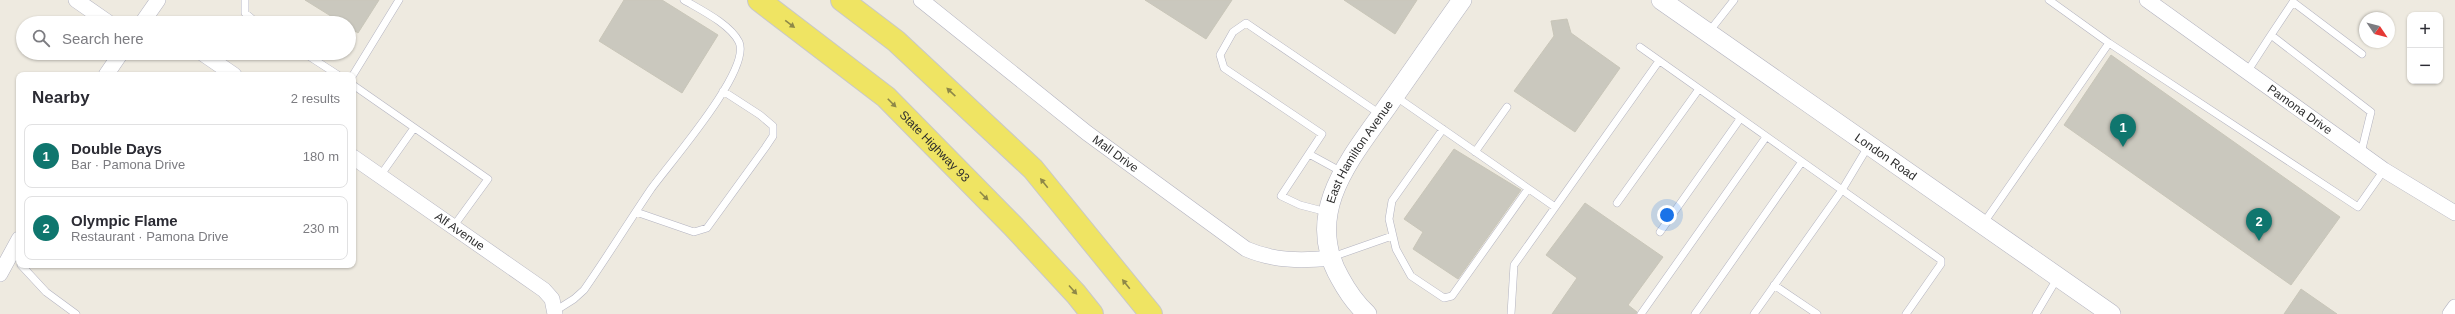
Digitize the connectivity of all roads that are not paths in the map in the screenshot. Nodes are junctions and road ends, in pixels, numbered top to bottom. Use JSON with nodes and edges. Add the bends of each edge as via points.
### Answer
{"nodes":[{"id":1,"x":76,"y":0,"type":"edge"},
{"id":2,"x":158,"y":0,"type":"edge"},
{"id":3,"x":245,"y":0,"type":"edge"},
{"id":4,"x":399,"y":0,"type":"edge"},
{"id":5,"x":684,"y":0,"type":"edge"},
{"id":6,"x":759,"y":0,"type":"edge"},
{"id":7,"x":842,"y":0,"type":"edge"},
{"id":8,"x":921,"y":0,"type":"edge"},
{"id":9,"x":1462,"y":0,"type":"edge"},
{"id":10,"x":1734,"y":0,"type":"edge"},
{"id":11,"x":2049,"y":0,"type":"edge"},
{"id":12,"x":2147,"y":0,"type":"edge"},
{"id":13,"x":1670,"y":3,"type":"edge"},
{"id":14,"x":100,"y":16,"type":"edge"},
{"id":15,"x":151,"y":16,"type":"edge"},
{"id":16,"x":249,"y":16,"type":"edge"},
{"id":17,"x":1708,"y":33,"type":"junction"},
{"id":18,"x":2271,"y":35,"type":"junction"},
{"id":19,"x":2109,"y":42,"type":"junction"},
{"id":20,"x":1640,"y":47,"type":"dead end"},
{"id":21,"x":2362,"y":54,"type":"dead end"},
{"id":22,"x":116,"y":60,"type":"edge"},
{"id":23,"x":212,"y":60,"type":"edge"},
{"id":24,"x":315,"y":60,"type":"edge"},
{"id":25,"x":1659,"y":61,"type":"junction"},
{"id":26,"x":108,"y":72,"type":"edge"},
{"id":27,"x":230,"y":72,"type":"edge"},
{"id":28,"x":333,"y":72,"type":"edge"},
{"id":29,"x":355,"y":72,"type":"edge"},
{"id":30,"x":2247,"y":72,"type":"junction"},
{"id":31,"x":356,"y":87,"type":"edge"},
{"id":32,"x":1698,"y":89,"type":"junction"},
{"id":33,"x":722,"y":91,"type":"junction"},
{"id":34,"x":1395,"y":96,"type":"junction"},
{"id":35,"x":1507,"y":107,"type":"dead end"},
{"id":36,"x":1381,"y":115,"type":"junction"},
{"id":37,"x":1740,"y":119,"type":"junction"},
{"id":38,"x":414,"y":128,"type":"junction"},
{"id":39,"x":1443,"y":129,"type":"junction"},
{"id":40,"x":1766,"y":137,"type":"junction"},
{"id":41,"x":1869,"y":145,"type":"junction"},
{"id":42,"x":1475,"y":152,"type":"junction"},
{"id":43,"x":2361,"y":153,"type":"junction"},
{"id":44,"x":1309,"y":154,"type":"junction"},
{"id":45,"x":356,"y":159,"type":"edge"},
{"id":46,"x":1801,"y":162,"type":"junction"},
{"id":47,"x":2384,"y":170,"type":"junction"},
{"id":48,"x":1342,"y":172,"type":"junction"},
{"id":49,"x":380,"y":176,"type":"junction"},
{"id":50,"x":1528,"y":189,"type":"junction"},
{"id":51,"x":1842,"y":190,"type":"junction"},
{"id":52,"x":1617,"y":203,"type":"dead end"},
{"id":53,"x":1556,"y":208,"type":"junction"},
{"id":54,"x":636,"y":212,"type":"junction"},
{"id":55,"x":1327,"y":212,"type":"junction"},
{"id":56,"x":2455,"y":213,"type":"edge"},
{"id":57,"x":1983,"y":224,"type":"junction"},
{"id":58,"x":453,"y":227,"type":"junction"},
{"id":59,"x":1660,"y":232,"type":"dead end"},
{"id":60,"x":1392,"y":236,"type":"junction"},
{"id":61,"x":1330,"y":258,"type":"junction"},
{"id":62,"x":16,"y":261,"type":"edge"},
{"id":63,"x":24,"y":268,"type":"edge"},
{"id":64,"x":0,"y":274,"type":"edge"},
{"id":65,"x":2059,"y":277,"type":"junction"},
{"id":66,"x":1774,"y":285,"type":"junction"},
{"id":67,"x":2455,"y":307,"type":"edge"},
{"id":68,"x":555,"y":312,"type":"edge"},
{"id":69,"x":76,"y":314,"type":"edge"},
{"id":70,"x":1092,"y":314,"type":"edge"},
{"id":71,"x":1151,"y":314,"type":"edge"},
{"id":72,"x":1367,"y":314,"type":"edge"},
{"id":73,"x":1511,"y":314,"type":"edge"},
{"id":74,"x":1641,"y":314,"type":"edge"},
{"id":75,"x":1695,"y":314,"type":"edge"},
{"id":76,"x":1754,"y":314,"type":"edge"},
{"id":77,"x":1817,"y":314,"type":"edge"},
{"id":78,"x":1906,"y":314,"type":"edge"},
{"id":79,"x":2036,"y":314,"type":"edge"},
{"id":80,"x":2111,"y":314,"type":"edge"},
{"id":81,"x":2450,"y":314,"type":"edge"}],
"edges":[{"from":1,"to":14,"type":"street"},
{"from":2,"to":15,"type":"street"},
{"from":3,"to":16,"type":"lane","via":[[246,13]]},
{"from":4,"to":29,"type":"lane"},
{"from":5,"to":33,"type":"lane","via":[[720,21],[739,42],[740,56]]},
{"from":6,"to":70,"type":"main road","name":"State Highway 93","one_way":true,"via":[[886,97],[1013,226]]},
{"from":71,"to":7,"type":"main road","one_way":true,"via":[[1033,168],[896,42]]},
{"from":8,"to":61,"type":"street","name":"Mall Drive","via":[[1088,133],[1246,249],[1262,256],[1282,259]]},
{"from":9,"to":34,"type":"street","name":"East Hamilton Avenue"},
{"from":10,"to":17,"type":"lane"},
{"from":11,"to":19,"type":"lane"},
{"from":12,"to":30,"type":"street","name":"Pamona Drive"},
{"from":13,"to":17,"type":"street","name":"London Road"},
{"from":17,"to":41,"type":"street","name":"London Road"},
{"from":18,"to":21,"type":"lane","via":[[2293,2]]},
{"from":18,"to":30,"type":"lane"},
{"from":18,"to":43,"type":"lane","via":[[2371,112]]},
{"from":19,"to":47,"type":"lane","via":[[2358,207]]},
{"from":19,"to":57,"type":"lane"},
{"from":20,"to":25,"type":"lane"},
{"from":22,"to":26,"type":"street"},
{"from":23,"to":27,"type":"street"},
{"from":24,"to":28,"type":"lane"},
{"from":25,"to":32,"type":"lane"},
{"from":25,"to":53,"type":"lane"},
{"from":30,"to":43,"type":"street","name":"Pamona Drive"},
{"from":31,"to":38,"type":"lane"},
{"from":32,"to":37,"type":"lane"},
{"from":32,"to":52,"type":"lane"},
{"from":33,"to":54,"type":"lane","via":[[712,111]]},
{"from":33,"to":54,"type":"lane","via":[[760,114],[773,126],[773,136],[761,154],[707,228],[694,232]]},
{"from":34,"to":36,"type":"street","name":"East Hamilton Avenue"},
{"from":34,"to":39,"type":"lane"},
{"from":35,"to":42,"type":"lane"},
{"from":36,"to":44,"type":"lane","via":[[1246,23],[1233,32],[1220,55],[1224,68],[1322,134]]},
{"from":36,"to":48,"type":"street","name":"East Hamilton Avenue"},
{"from":37,"to":40,"type":"lane"},
{"from":37,"to":59,"type":"lane"},
{"from":38,"to":49,"type":"lane"},
{"from":38,"to":58,"type":"lane","via":[[488,179]]},
{"from":39,"to":42,"type":"lane"},
{"from":39,"to":60,"type":"lane","via":[[1392,201],[1389,219]]},
{"from":40,"to":46,"type":"lane"},
{"from":40,"to":74,"type":"lane"},
{"from":41,"to":51,"type":"lane"},
{"from":41,"to":57,"type":"street","name":"London Road"},
{"from":42,"to":50,"type":"lane"},
{"from":43,"to":47,"type":"street","name":"Pamona Drive"},
{"from":44,"to":48,"type":"lane"},
{"from":44,"to":55,"type":"lane","via":[[1281,196],[1300,205]]},
{"from":45,"to":49,"type":"street","name":"Alf Avenue"},
{"from":46,"to":51,"type":"lane"},
{"from":46,"to":75,"type":"lane"},
{"from":47,"to":56,"type":"street","name":"Pamona Drive"},
{"from":48,"to":55,"type":"street","name":"East Hamilton Avenue"},
{"from":49,"to":58,"type":"street","name":"Alf Avenue"},
{"from":50,"to":53,"type":"lane"},
{"from":50,"to":60,"type":"lane","via":[[1452,296],[1444,298],[1411,276],[1396,250]]},
{"from":51,"to":66,"type":"lane"},
{"from":51,"to":78,"type":"lane","via":[[1941,260],[1941,264]]},
{"from":53,"to":73,"type":"lane","via":[[1514,265]]},
{"from":54,"to":68,"type":"lane","via":[[584,290]]},
{"from":55,"to":61,"type":"street","name":"East Hamilton Avenue","via":[[1326,236]]},
{"from":57,"to":65,"type":"street","name":"London Road"},
{"from":58,"to":68,"type":"street","name":"Alf Avenue","via":[[544,290],[552,299]]},
{"from":60,"to":61,"type":"lane"},
{"from":61,"to":72,"type":"street","name":"East Hamilton Avenue","via":[[1343,283]]},
{"from":62,"to":64,"type":"street"},
{"from":63,"to":69,"type":"lane","via":[[46,292]]},
{"from":65,"to":79,"type":"lane"},
{"from":65,"to":80,"type":"street","name":"London Road"},
{"from":66,"to":76,"type":"lane"},
{"from":66,"to":77,"type":"lane"},
{"from":67,"to":81,"type":"street"}]}
